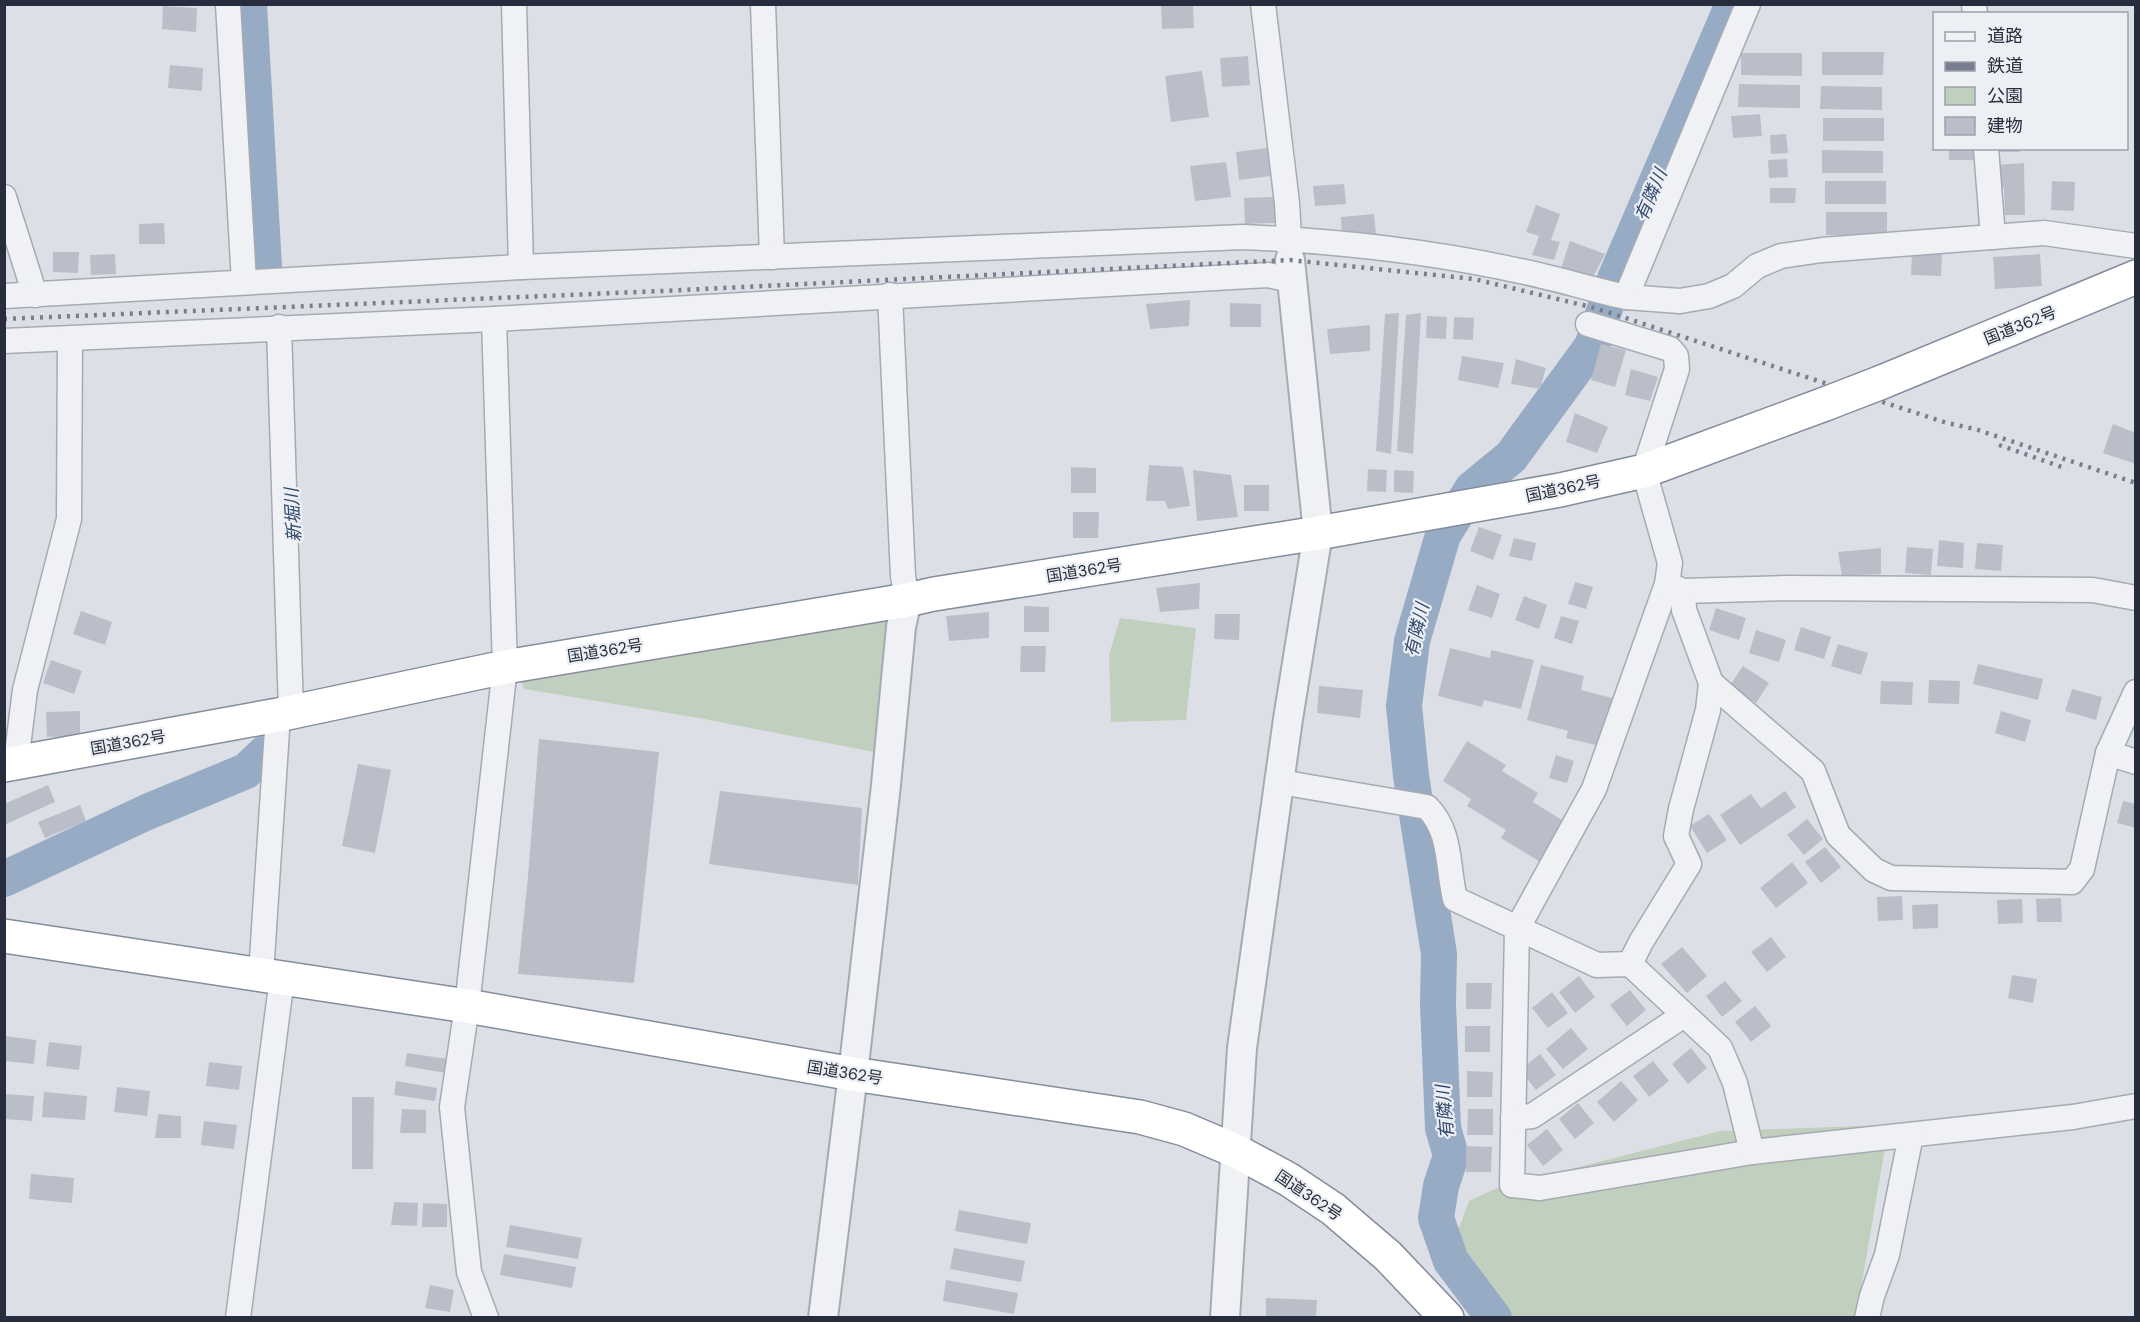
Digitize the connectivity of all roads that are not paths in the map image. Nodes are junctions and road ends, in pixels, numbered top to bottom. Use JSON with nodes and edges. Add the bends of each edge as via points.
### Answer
{"nodes":[{"id":1,"x":228,"y":4,"type":"edge"},
{"id":2,"x":514,"y":4,"type":"edge"},
{"id":3,"x":763,"y":4,"type":"edge"},
{"id":4,"x":1263,"y":4,"type":"edge"},
{"id":5,"x":1748,"y":4,"type":"edge"},
{"id":6,"x":1986,"y":150,"type":"edge"},
{"id":7,"x":4,"y":197,"type":"edge"},
{"id":8,"x":1993,"y":237,"type":"junction"},
{"id":9,"x":2136,"y":246,"type":"edge"},
{"id":10,"x":772,"y":257,"type":"junction"},
{"id":11,"x":1290,"y":260,"type":"junction"},
{"id":12,"x":521,"y":267,"type":"junction"},
{"id":13,"x":2136,"y":277,"type":"edge"},
{"id":14,"x":244,"y":282,"type":"junction"},
{"id":15,"x":890,"y":295,"type":"junction"},
{"id":16,"x":4,"y":296,"type":"edge"},
{"id":17,"x":35,"y":296,"type":"junction"},
{"id":18,"x":1626,"y":297,"type":"junction"},
{"id":19,"x":494,"y":319,"type":"junction"},
{"id":20,"x":279,"y":327,"type":"junction"},
{"id":21,"x":1599,"y":327,"type":"dead end"},
{"id":22,"x":70,"y":339,"type":"junction"},
{"id":23,"x":4,"y":341,"type":"edge"},
{"id":24,"x":1644,"y":471,"type":"junction"},
{"id":25,"x":1318,"y":533,"type":"junction"},
{"id":26,"x":1675,"y":588,"type":"junction"},
{"id":27,"x":2136,"y":598,"type":"edge"},
{"id":28,"x":907,"y":600,"type":"junction"},
{"id":29,"x":505,"y":667,"type":"junction"},
{"id":30,"x":1711,"y":683,"type":"junction"},
{"id":31,"x":2136,"y":692,"type":"edge"},
{"id":32,"x":285,"y":713,"type":"junction"},
{"id":33,"x":2108,"y":753,"type":"junction"},
{"id":34,"x":2136,"y":762,"type":"edge"},
{"id":35,"x":10,"y":764,"type":"edge"},
{"id":36,"x":1280,"y":782,"type":"junction"},
{"id":37,"x":1518,"y":929,"type":"junction"},
{"id":38,"x":4,"y":936,"type":"edge"},
{"id":39,"x":1630,"y":964,"type":"junction"},
{"id":40,"x":272,"y":976,"type":"junction"},
{"id":41,"x":467,"y":1006,"type":"junction"},
{"id":42,"x":1684,"y":1015,"type":"junction"},
{"id":43,"x":853,"y":1074,"type":"junction"},
{"id":44,"x":2136,"y":1106,"type":"edge"},
{"id":45,"x":1513,"y":1118,"type":"junction"},
{"id":46,"x":1911,"y":1135,"type":"junction"},
{"id":47,"x":1236,"y":1151,"type":"junction"},
{"id":48,"x":1752,"y":1152,"type":"junction"},
{"id":49,"x":238,"y":1317,"type":"edge"},
{"id":50,"x":486,"y":1317,"type":"edge"},
{"id":51,"x":823,"y":1317,"type":"edge"},
{"id":52,"x":1225,"y":1317,"type":"edge"},
{"id":53,"x":1447,"y":1317,"type":"edge"},
{"id":54,"x":1867,"y":1317,"type":"edge"}],
"edges":[{"from":1,"to":14,"type":"street"},
{"from":2,"to":12,"type":"street"},
{"from":3,"to":10,"type":"street"},
{"from":4,"to":11,"type":"street"},
{"from":5,"to":18,"type":"street"},
{"from":6,"to":8,"type":"street"},
{"from":7,"to":17,"type":"street"},
{"from":8,"to":9,"type":"street","via":[[2044,233]]},
{"from":8,"to":18,"type":"street","via":[[1781,256],[1757,266],[1734,286],[1709,296],[1680,302]]},
{"from":10,"to":11,"type":"street","via":[[1244,237]]},
{"from":10,"to":12,"type":"street"},
{"from":11,"to":15,"type":"street","via":[[1268,275]]},
{"from":11,"to":18,"type":"street","via":[[1384,248],[1521,271]]},
{"from":11,"to":25,"type":"street"},
{"from":12,"to":14,"type":"street"},
{"from":13,"to":24,"type":"highway","name":"国道362号","bridge":true,"via":[[1882,382]]},
{"from":14,"to":17,"type":"street"},
{"from":15,"to":19,"type":"street"},
{"from":15,"to":28,"type":"street"},
{"from":16,"to":17,"type":"street"},
{"from":19,"to":20,"type":"street"},
{"from":19,"to":29,"type":"street"},
{"from":20,"to":22,"type":"street"},
{"from":20,"to":32,"type":"street"},
{"from":21,"to":24,"type":"street","via":[[1670,349],[1676,356],[1677,369]]},
{"from":22,"to":23,"type":"street"},
{"from":22,"to":35,"type":"street","via":[[69,519]]},
{"from":24,"to":25,"type":"highway","name":"国道362号"},
{"from":24,"to":26,"type":"street"},
{"from":25,"to":28,"type":"highway","name":"国道362号"},
{"from":25,"to":36,"type":"street"},
{"from":26,"to":27,"type":"street","via":[[2093,590]]},
{"from":26,"to":30,"type":"street"},
{"from":26,"to":37,"type":"street","via":[[1594,789]]},
{"from":28,"to":29,"type":"highway","name":"国道362号"},
{"from":28,"to":43,"type":"street"},
{"from":29,"to":32,"type":"highway","name":"国道362号"},
{"from":29,"to":41,"type":"street"},
{"from":30,"to":33,"type":"street","via":[[1813,771],[1838,835],[1874,870],[1891,878],[2072,882],[2082,869]]},
{"from":30,"to":39,"type":"street","via":[[1708,710],[1676,836],[1689,864]]},
{"from":31,"to":33,"type":"street"},
{"from":32,"to":35,"type":"highway","name":"国道362号"},
{"from":32,"to":40,"type":"street"},
{"from":33,"to":34,"type":"street"},
{"from":36,"to":37,"type":"street","via":[[1427,807],[1438,818],[1443,831],[1455,899]]},
{"from":36,"to":47,"type":"street","via":[[1242,1048]]},
{"from":37,"to":39,"type":"street","via":[[1597,965]]},
{"from":37,"to":45,"type":"street"},
{"from":38,"to":40,"type":"highway","name":"国道362号"},
{"from":39,"to":42,"type":"street"},
{"from":40,"to":41,"type":"highway","name":"国道362号"},
{"from":40,"to":49,"type":"street"},
{"from":41,"to":43,"type":"highway","name":"国道362号"},
{"from":41,"to":50,"type":"street","via":[[452,1107],[470,1272]]},
{"from":42,"to":45,"type":"street","via":[[1532,1116]]},
{"from":42,"to":48,"type":"street","via":[[1720,1048],[1735,1083]]},
{"from":43,"to":47,"type":"highway","name":"国道362号","via":[[1140,1117],[1184,1129]]},
{"from":43,"to":51,"type":"street"},
{"from":44,"to":46,"type":"street"},
{"from":45,"to":48,"type":"street","via":[[1512,1185],[1540,1188]]},
{"from":46,"to":48,"type":"street"},
{"from":46,"to":54,"type":"street","via":[[1887,1255]]},
{"from":47,"to":52,"type":"street"},
{"from":47,"to":53,"type":"highway","name":"国道362号","via":[[1333,1209],[1388,1256]]}]}
